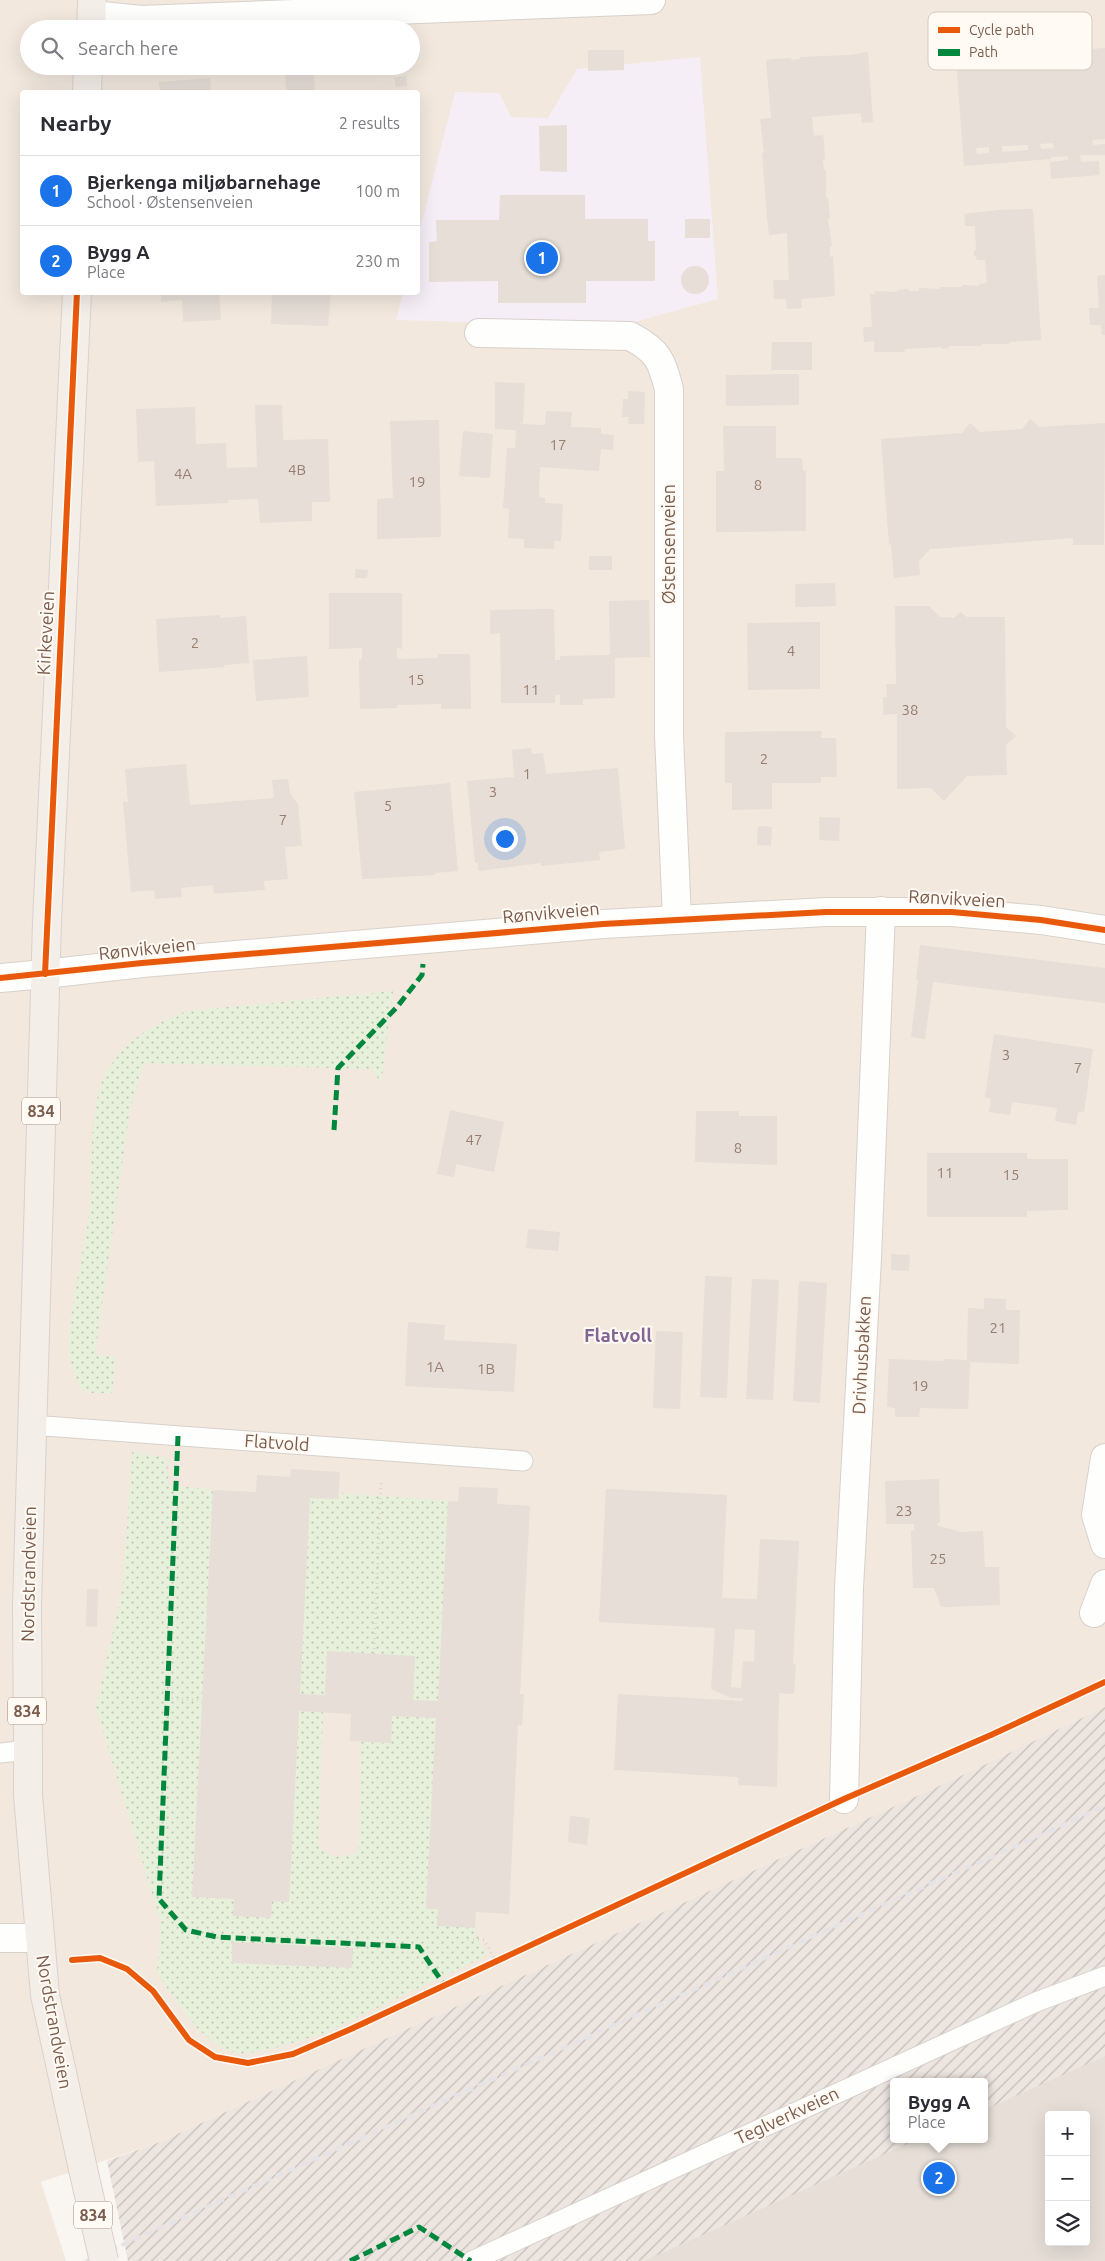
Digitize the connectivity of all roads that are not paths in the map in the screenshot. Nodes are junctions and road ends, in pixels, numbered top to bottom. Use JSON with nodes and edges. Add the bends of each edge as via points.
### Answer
{"nodes":[{"id":1,"x":651,"y":0,"type":"edge"},
{"id":2,"x":92,"y":15,"type":"edge"},
{"id":3,"x":88,"y":75,"type":"edge"},
{"id":4,"x":87,"y":90,"type":"edge"},
{"id":5,"x":78,"y":295,"type":"edge"},
{"id":6,"x":479,"y":333,"type":"dead end"},
{"id":7,"x":881,"y":911,"type":"junction"},
{"id":8,"x":677,"y":919,"type":"junction"},
{"id":9,"x":1105,"y":930,"type":"edge"},
{"id":10,"x":45,"y":974,"type":"junction"},
{"id":11,"x":0,"y":978,"type":"edge"},
{"id":12,"x":32,"y":1425,"type":"junction"},
{"id":13,"x":1105,"y":1458,"type":"edge"},
{"id":14,"x":523,"y":1461,"type":"dead end"},
{"id":15,"x":1105,"y":1544,"type":"edge"},
{"id":16,"x":1105,"y":1584,"type":"edge"},
{"id":17,"x":1094,"y":1614,"type":"dead end"},
{"id":18,"x":28,"y":1750,"type":"junction"},
{"id":19,"x":0,"y":1753,"type":"edge"},
{"id":20,"x":844,"y":1799,"type":"dead end"},
{"id":21,"x":0,"y":1938,"type":"edge"},
{"id":22,"x":39,"y":1938,"type":"junction"},
{"id":23,"x":1105,"y":1976,"type":"edge"},
{"id":24,"x":104,"y":2261,"type":"edge"},
{"id":25,"x":472,"y":2261,"type":"edge"}],
"edges":[{"from":1,"to":2,"type":"street","via":[[141,20]]},
{"from":3,"to":4,"type":"main road"},
{"from":5,"to":10,"type":"main road","name":"Kirkeveien","number":"834"},
{"from":6,"to":8,"type":"street","name":"Østensenveien","via":[[630,336],[649,346],[662,364],[670,389],[669,735]]},
{"from":7,"to":8,"type":"street","name":"Rønvikveien"},
{"from":7,"to":9,"type":"street","name":"Rønvikveien","via":[[952,912]]},
{"from":7,"to":20,"type":"street","name":"Drivhusbakken","via":[[849,1588]]},
{"from":8,"to":10,"type":"street","name":"Rønvikveien"},
{"from":10,"to":11,"type":"street","name":"Rønvikveien"},
{"from":10,"to":12,"type":"main road","name":"Nordstrandveien","number":"834"},
{"from":12,"to":14,"type":"lane","name":"Flatvold"},
{"from":12,"to":18,"type":"main road","name":"Nordstrandveien","number":"834","via":[[27,1606]]},
{"from":13,"to":15,"type":"street","via":[[1096,1515]]},
{"from":16,"to":17,"type":"street"},
{"from":18,"to":19,"type":"lane"},
{"from":18,"to":22,"type":"main road","name":"Nordstrandveien","number":"834","via":[[28,1795]]},
{"from":21,"to":22,"type":"street"},
{"from":22,"to":24,"type":"main road","name":"Nordstrandveien","number":"834","bridge":true,"via":[[45,1995]]},
{"from":23,"to":25,"type":"lane","name":"Teglverkveien","via":[[1036,2002]]}]}
